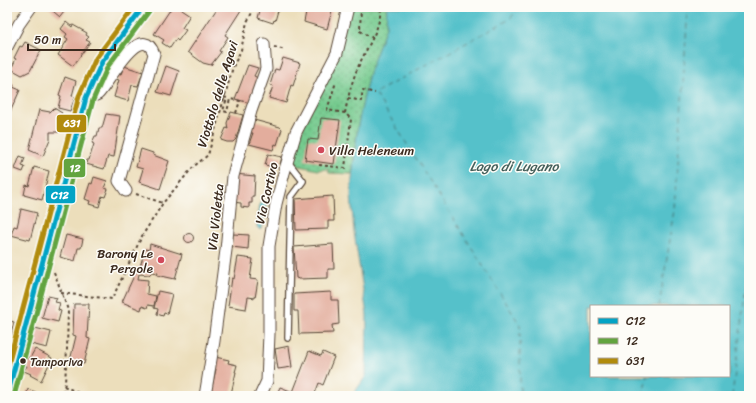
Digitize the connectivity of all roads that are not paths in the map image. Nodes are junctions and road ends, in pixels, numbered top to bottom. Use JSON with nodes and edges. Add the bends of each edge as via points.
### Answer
{"nodes":[{"id":1,"x":31,"y":7,"type":"edge"},
{"id":2,"x":143,"y":7,"type":"edge"},
{"id":3,"x":348,"y":7,"type":"edge"},
{"id":4,"x":264,"y":44,"type":"dead end"},
{"id":5,"x":7,"y":47,"type":"edge"},
{"id":6,"x":86,"y":98,"type":"junction"},
{"id":7,"x":287,"y":162,"type":"junction"},
{"id":8,"x":126,"y":190,"type":"road end"},
{"id":9,"x":288,"y":338,"type":"dead end"},
{"id":10,"x":7,"y":396,"type":"edge"},
{"id":11,"x":205,"y":396,"type":"edge"},
{"id":12,"x":260,"y":396,"type":"edge"}],
"edges":[{"from":1,"to":5,"type":"street"},
{"from":2,"to":6,"type":"main road","via":[[102,62]]},
{"from":3,"to":7,"type":"street","name":"Via Cortivo","via":[[337,53],[296,132]]},
{"from":4,"to":11,"type":"street","name":"Via Violetta","via":[[266,69],[233,176],[217,318]]},
{"from":6,"to":8,"type":"street","via":[[97,94],[122,60],[136,46],[144,43],[151,47],[154,54],[119,180]]},
{"from":6,"to":10,"type":"main road"},
{"from":7,"to":9,"type":"lane","via":[[303,181],[291,197]]},
{"from":7,"to":12,"type":"street","name":"Via Cortivo","via":[[269,246],[267,381]]}]}
